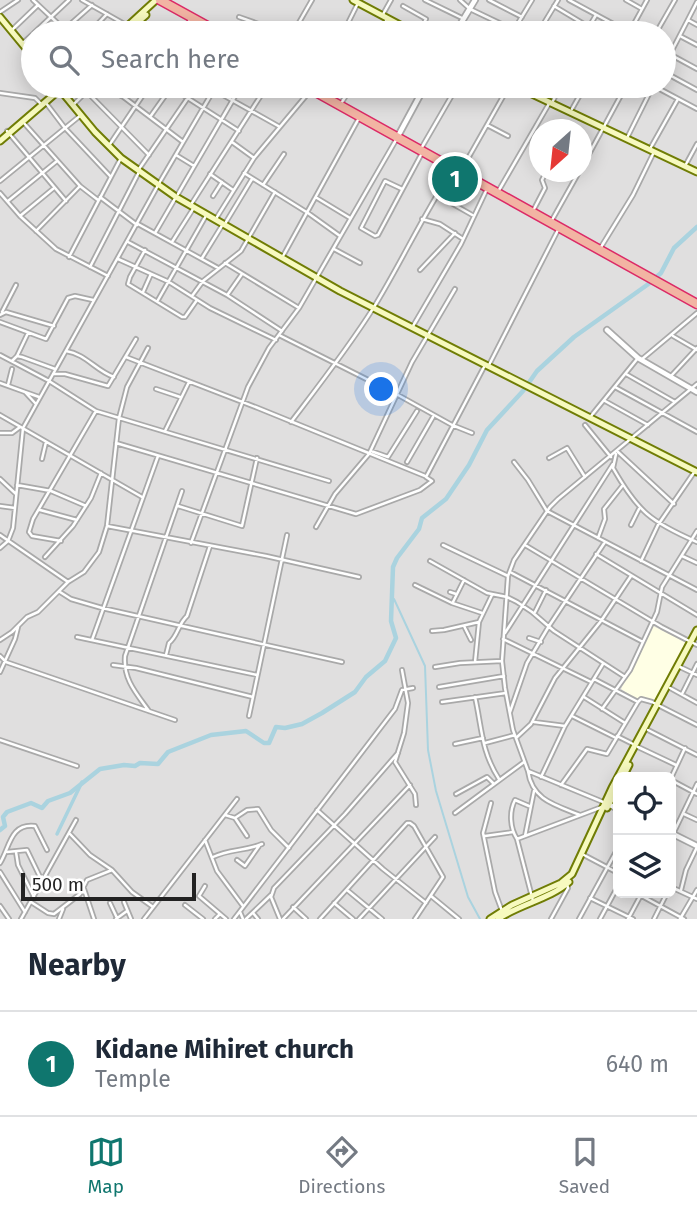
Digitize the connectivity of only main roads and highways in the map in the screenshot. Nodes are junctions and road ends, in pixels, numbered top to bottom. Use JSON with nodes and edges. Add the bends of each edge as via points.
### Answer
{"nodes":[{"id":1,"x":157,"y":0,"type":"edge"},
{"id":2,"x":347,"y":0,"type":"edge"},
{"id":3,"x":359,"y":2,"type":"edge"},
{"id":4,"x":171,"y":4,"type":"edge"},
{"id":5,"x":0,"y":14,"type":"edge"},
{"id":6,"x":384,"y":18,"type":"junction"},
{"id":7,"x":134,"y":21,"type":"edge"},
{"id":8,"x":140,"y":21,"type":"edge"},
{"id":9,"x":192,"y":21,"type":"edge"},
{"id":10,"x":200,"y":21,"type":"edge"},
{"id":11,"x":389,"y":21,"type":"edge"},
{"id":12,"x":391,"y":21,"type":"edge"},
{"id":13,"x":21,"y":42,"type":"edge"},
{"id":14,"x":48,"y":98,"type":"edge"},
{"id":15,"x":68,"y":98,"type":"edge"},
{"id":16,"x":69,"y":98,"type":"edge"},
{"id":17,"x":330,"y":98,"type":"edge"},
{"id":18,"x":334,"y":98,"type":"edge"},
{"id":19,"x":545,"y":98,"type":"edge"},
{"id":20,"x":546,"y":98,"type":"edge"},
{"id":21,"x":552,"y":101,"type":"junction"},
{"id":22,"x":43,"y":103,"type":"junction"},
{"id":23,"x":603,"y":126,"type":"junction"},
{"id":24,"x":8,"y":132,"type":"junction"},
{"id":25,"x":398,"y":135,"type":"junction"},
{"id":26,"x":0,"y":139,"type":"edge"},
{"id":27,"x":109,"y":145,"type":"junction"},
{"id":28,"x":653,"y":149,"type":"junction"},
{"id":29,"x":458,"y":169,"type":"junction"},
{"id":30,"x":139,"y":171,"type":"junction"},
{"id":31,"x":697,"y":171,"type":"edge"},
{"id":32,"x":193,"y":205,"type":"junction"},
{"id":33,"x":224,"y":223,"type":"junction"},
{"id":34,"x":554,"y":223,"type":"junction"},
{"id":35,"x":249,"y":237,"type":"junction"},
{"id":36,"x":649,"y":276,"type":"junction"},
{"id":37,"x":317,"y":277,"type":"junction"},
{"id":38,"x":697,"y":302,"type":"edge"},
{"id":39,"x":374,"y":307,"type":"junction"},
{"id":40,"x":429,"y":336,"type":"junction"},
{"id":41,"x":542,"y":393,"type":"junction"},
{"id":42,"x":631,"y":437,"type":"junction"},
{"id":43,"x":696,"y":471,"type":"edge"},
{"id":44,"x":697,"y":630,"type":"edge"},
{"id":45,"x":697,"y":636,"type":"edge"},
{"id":46,"x":694,"y":644,"type":"edge"},
{"id":47,"x":679,"y":666,"type":"junction"},
{"id":48,"x":659,"y":706,"type":"junction"},
{"id":49,"x":637,"y":747,"type":"junction"},
{"id":50,"x":625,"y":772,"type":"edge"},
{"id":51,"x":613,"y":794,"type":"edge"},
{"id":52,"x":606,"y":806,"type":"junction"},
{"id":53,"x":583,"y":855,"type":"junction"},
{"id":54,"x":532,"y":899,"type":"junction"},
{"id":55,"x":491,"y":919,"type":"edge"},
{"id":56,"x":498,"y":919,"type":"edge"}],
"edges":[{"from":1,"to":4,"type":"highway"},
{"from":1,"to":7,"type":"main road"},
{"from":1,"to":8,"type":"main road"},
{"from":2,"to":3,"type":"main road"},
{"from":3,"to":6,"type":"main road"},
{"from":4,"to":9,"type":"highway"},
{"from":4,"to":10,"type":"highway"},
{"from":5,"to":13,"type":"main road"},
{"from":6,"to":11,"type":"main road"},
{"from":6,"to":12,"type":"main road"},
{"from":14,"to":22,"type":"main road"},
{"from":15,"to":27,"type":"main road"},
{"from":16,"to":27,"type":"main road"},
{"from":17,"to":25,"type":"highway"},
{"from":18,"to":25,"type":"highway"},
{"from":19,"to":21,"type":"main road"},
{"from":20,"to":21,"type":"main road"},
{"from":21,"to":23,"type":"main road"},
{"from":21,"to":23,"type":"main road"},
{"from":22,"to":24,"type":"main road"},
{"from":22,"to":24,"type":"main road"},
{"from":23,"to":28,"type":"main road"},
{"from":23,"to":28,"type":"main road"},
{"from":24,"to":26,"type":"main road"},
{"from":25,"to":29,"type":"highway"},
{"from":27,"to":30,"type":"main road"},
{"from":27,"to":30,"type":"main road"},
{"from":28,"to":31,"type":"main road"},
{"from":29,"to":34,"type":"highway"},
{"from":29,"to":34,"type":"highway"},
{"from":30,"to":32,"type":"main road"},
{"from":32,"to":33,"type":"main road"},
{"from":32,"to":33,"type":"main road"},
{"from":33,"to":35,"type":"main road"},
{"from":34,"to":36,"type":"highway"},
{"from":34,"to":36,"type":"highway"},
{"from":35,"to":37,"type":"main road"},
{"from":35,"to":37,"type":"main road"},
{"from":36,"to":38,"type":"highway"},
{"from":37,"to":39,"type":"main road"},
{"from":39,"to":40,"type":"main road"},
{"from":39,"to":40,"type":"main road"},
{"from":40,"to":41,"type":"main road"},
{"from":41,"to":42,"type":"main road"},
{"from":41,"to":42,"type":"main road"},
{"from":42,"to":43,"type":"main road"},
{"from":44,"to":46,"type":"main road"},
{"from":45,"to":46,"type":"main road"},
{"from":46,"to":47,"type":"main road"},
{"from":47,"to":48,"type":"main road"},
{"from":47,"to":48,"type":"main road"},
{"from":48,"to":49,"type":"main road"},
{"from":48,"to":49,"type":"main road"},
{"from":49,"to":50,"type":"main road"},
{"from":49,"to":52,"type":"main road"},
{"from":51,"to":52,"type":"main road"},
{"from":52,"to":53,"type":"main road"},
{"from":53,"to":54,"type":"main road","via":[[566,881]]},
{"from":53,"to":54,"type":"main road","via":[[567,884]]},
{"from":54,"to":55,"type":"main road"},
{"from":54,"to":56,"type":"main road"}]}
